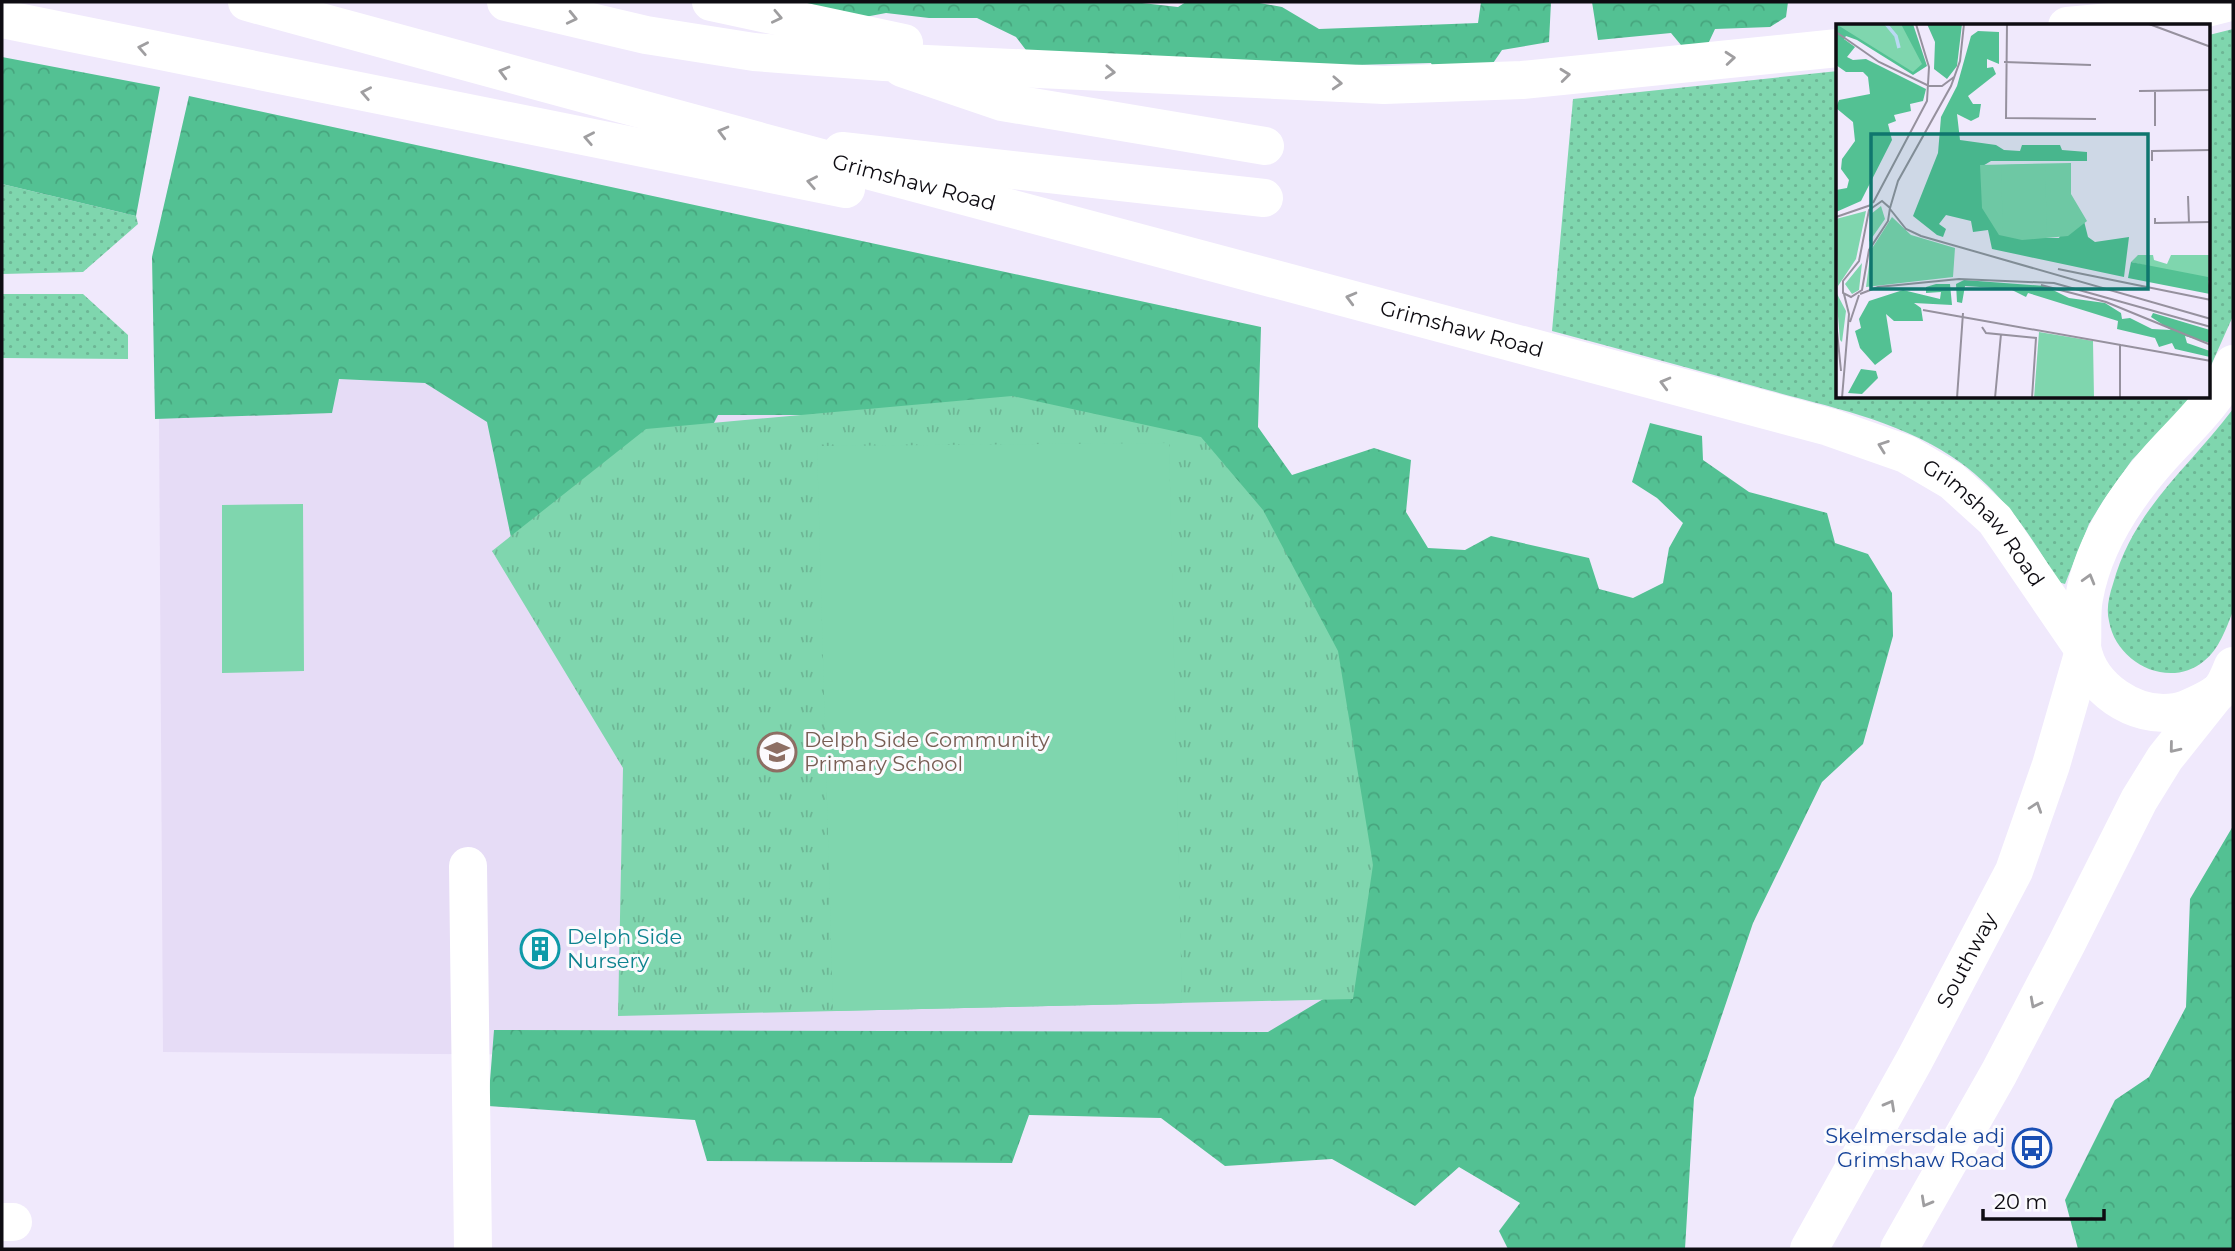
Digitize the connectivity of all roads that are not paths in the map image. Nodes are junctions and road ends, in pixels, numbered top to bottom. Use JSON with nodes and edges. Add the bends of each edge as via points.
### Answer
{"nodes":[{"id":1,"x":247,"y":2,"type":"edge"},
{"id":2,"x":506,"y":2,"type":"edge"},
{"id":3,"x":711,"y":2,"type":"edge"},
{"id":4,"x":2230,"y":2,"type":"edge"},
{"id":5,"x":2,"y":19,"type":"edge"},
{"id":6,"x":2089,"y":24,"type":"edge"},
{"id":7,"x":1836,"y":48,"type":"edge"},
{"id":8,"x":884,"y":62,"type":"junction"},
{"id":9,"x":1026,"y":68,"type":"junction"},
{"id":10,"x":762,"y":142,"type":"junction"},
{"id":11,"x":1265,"y":146,"type":"dead end"},
{"id":12,"x":1264,"y":198,"type":"dead end"},
{"id":13,"x":1240,"y":268,"type":"junction"},
{"id":14,"x":2233,"y":364,"type":"edge"},
{"id":15,"x":2082,"y":650,"type":"junction"},
{"id":16,"x":2226,"y":683,"type":"edge"},
{"id":17,"x":468,"y":866,"type":"dead end"},
{"id":18,"x":473,"y":1249,"type":"edge"},
{"id":19,"x":1809,"y":1249,"type":"edge"},
{"id":20,"x":1899,"y":1249,"type":"edge"}],
"edges":[{"from":10,"to":1,"type":"main road","name":"Grimshaw Road","one_way":true},
{"from":2,"to":8,"type":"main road","one_way":true,"via":[[646,35],[754,52]]},
{"from":3,"to":9,"type":"main road","one_way":true},
{"from":4,"to":6,"type":"main road","via":[[2175,16]]},
{"from":13,"to":5,"type":"main road","one_way":true},
{"from":9,"to":7,"type":"main road","one_way":true,"via":[[1384,85],[1522,80]]},
{"from":8,"to":9,"type":"main road"},
{"from":8,"to":11,"type":"main road","via":[[1002,102]]},
{"from":10,"to":12,"type":"main road","name":"Grimshaw Road"},
{"from":10,"to":13,"type":"main road","name":"Grimshaw Road"},
{"from":15,"to":13,"type":"main road","name":"Grimshaw Road","one_way":true,"via":[[1995,520],[1952,481],[1906,454],[1829,427]]},
{"from":15,"to":14,"type":"main road","name":"Southway","one_way":true,"via":[[2084,599],[2097,552],[2123,505],[2199,417]]},
{"from":15,"to":16,"type":"main road","name":"Grimshaw Road","via":[[2096,681],[2117,699],[2148,711],[2177,712]]},
{"from":19,"to":15,"type":"main road","name":"Southway","one_way":true,"via":[[2014,871],[2051,765]]},
{"from":16,"to":20,"type":"main road","one_way":true,"via":[[2165,758],[2139,800],[1999,1073]]},
{"from":17,"to":18,"type":"main road"}]}
